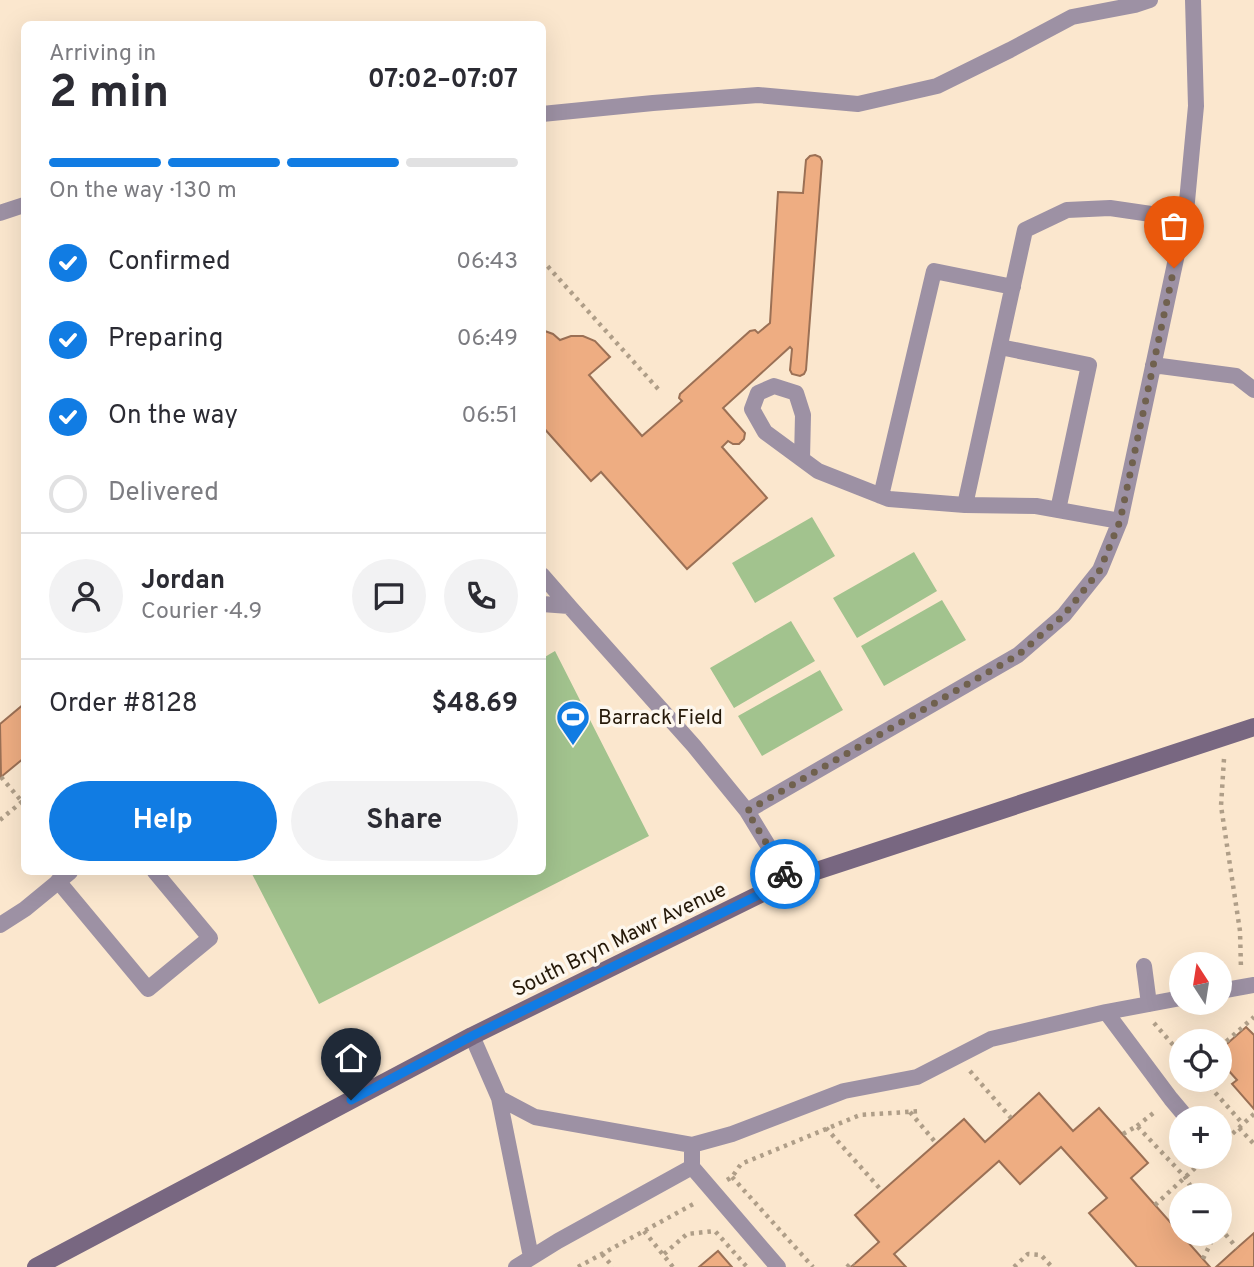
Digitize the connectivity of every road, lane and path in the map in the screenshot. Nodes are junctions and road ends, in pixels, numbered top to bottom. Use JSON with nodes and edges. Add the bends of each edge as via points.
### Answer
{"nodes":[{"id":1,"x":1150,"y":0,"type":"edge"},
{"id":2,"x":1193,"y":0,"type":"edge"},
{"id":3,"x":546,"y":114,"type":"edge"},
{"id":4,"x":21,"y":206,"type":"edge"},
{"id":5,"x":0,"y":213,"type":"edge"},
{"id":6,"x":1185,"y":219,"type":"junction"},
{"id":7,"x":546,"y":264,"type":"edge"},
{"id":8,"x":1013,"y":286,"type":"junction"},
{"id":9,"x":1000,"y":347,"type":"junction"},
{"id":10,"x":1153,"y":365,"type":"junction"},
{"id":11,"x":659,"y":390,"type":"dead end"},
{"id":12,"x":1254,"y":390,"type":"edge"},
{"id":13,"x":802,"y":459,"type":"dead end"},
{"id":14,"x":881,"y":496,"type":"junction"},
{"id":15,"x":965,"y":505,"type":"junction"},
{"id":16,"x":1058,"y":510,"type":"junction"},
{"id":17,"x":1120,"y":521,"type":"junction"},
{"id":18,"x":546,"y":580,"type":"edge"},
{"id":19,"x":546,"y":604,"type":"edge"},
{"id":20,"x":569,"y":606,"type":"junction"},
{"id":21,"x":1254,"y":727,"type":"edge"},
{"id":22,"x":1224,"y":737,"type":"junction"},
{"id":23,"x":1,"y":778,"type":"edge"},
{"id":24,"x":21,"y":799,"type":"edge"},
{"id":25,"x":21,"y":804,"type":"edge"},
{"id":26,"x":747,"y":811,"type":"junction"},
{"id":27,"x":0,"y":820,"type":"edge"},
{"id":28,"x":158,"y":875,"type":"edge"},
{"id":29,"x":64,"y":876,"type":"edge"},
{"id":30,"x":789,"y":880,"type":"junction"},
{"id":31,"x":0,"y":925,"type":"edge"},
{"id":32,"x":1144,"y":965,"type":"dead end"},
{"id":33,"x":1248,"y":986,"type":"edge"},
{"id":34,"x":1169,"y":1000,"type":"edge"},
{"id":35,"x":1144,"y":1005,"type":"junction"},
{"id":36,"x":1106,"y":1012,"type":"junction"},
{"id":37,"x":1254,"y":1017,"type":"edge"},
{"id":38,"x":472,"y":1036,"type":"junction"},
{"id":39,"x":1232,"y":1036,"type":"edge"},
{"id":40,"x":1169,"y":1038,"type":"edge"},
{"id":41,"x":958,"y":1057,"type":"junction"},
{"id":42,"x":1214,"y":1092,"type":"edge"},
{"id":43,"x":499,"y":1098,"type":"junction"},
{"id":44,"x":1178,"y":1106,"type":"edge"},
{"id":45,"x":922,"y":1111,"type":"dead end"},
{"id":46,"x":910,"y":1112,"type":"junction"},
{"id":47,"x":1254,"y":1114,"type":"edge"},
{"id":48,"x":1011,"y":1118,"type":"dead end"},
{"id":49,"x":1241,"y":1126,"type":"junction"},
{"id":50,"x":826,"y":1128,"type":"junction"},
{"id":51,"x":1123,"y":1134,"type":"dead end"},
{"id":52,"x":1232,"y":1134,"type":"edge"},
{"id":53,"x":936,"y":1143,"type":"dead end"},
{"id":54,"x":1254,"y":1144,"type":"edge"},
{"id":55,"x":692,"y":1145,"type":"junction"},
{"id":56,"x":692,"y":1167,"type":"junction"},
{"id":57,"x":1194,"y":1169,"type":"edge"},
{"id":58,"x":732,"y":1177,"type":"junction"},
{"id":59,"x":1185,"y":1177,"type":"junction"},
{"id":60,"x":1189,"y":1183,"type":"edge"},
{"id":61,"x":713,"y":1191,"type":"junction"},
{"id":62,"x":882,"y":1191,"type":"dead end"},
{"id":63,"x":1154,"y":1205,"type":"dead end"},
{"id":64,"x":644,"y":1231,"type":"junction"},
{"id":65,"x":1232,"y":1242,"type":"edge"},
{"id":66,"x":1209,"y":1246,"type":"edge"},
{"id":67,"x":1237,"y":1248,"type":"dead end"},
{"id":68,"x":602,"y":1254,"type":"junction"},
{"id":69,"x":664,"y":1254,"type":"junction"},
{"id":70,"x":531,"y":1258,"type":"junction"},
{"id":71,"x":1203,"y":1259,"type":"dead end"},
{"id":72,"x":854,"y":1265,"type":"dead end"},
{"id":73,"x":745,"y":1266,"type":"edge"},
{"id":74,"x":36,"y":1267,"type":"edge"},
{"id":75,"x":516,"y":1267,"type":"edge"},
{"id":76,"x":578,"y":1267,"type":"edge"},
{"id":77,"x":613,"y":1267,"type":"edge"},
{"id":78,"x":673,"y":1267,"type":"edge"},
{"id":79,"x":778,"y":1267,"type":"edge"},
{"id":80,"x":813,"y":1267,"type":"edge"},
{"id":81,"x":847,"y":1267,"type":"edge"},
{"id":82,"x":1014,"y":1267,"type":"edge"},
{"id":83,"x":1052,"y":1267,"type":"edge"}],
"edges":[{"from":1,"to":3,"type":"lane","via":[[1072,17],[937,86],[858,104],[758,95]]},
{"from":2,"to":6,"type":"lane","via":[[1196,106]]},
{"from":4,"to":5,"type":"lane"},
{"from":6,"to":8,"type":"lane","via":[[1110,208],[1067,210],[1025,230]]},
{"from":6,"to":10,"type":"lane"},
{"from":7,"to":11,"type":"path"},
{"from":8,"to":9,"type":"lane"},
{"from":8,"to":14,"type":"lane","via":[[934,271]]},
{"from":9,"to":15,"type":"lane"},
{"from":9,"to":16,"type":"lane","via":[[1089,365]]},
{"from":10,"to":12,"type":"lane","via":[[1236,376]]},
{"from":10,"to":17,"type":"lane"},
{"from":13,"to":14,"type":"lane","via":[[818,471]]},
{"from":14,"to":15,"type":"lane"},
{"from":15,"to":16,"type":"lane"},
{"from":16,"to":17,"type":"lane"},
{"from":17,"to":26,"type":"lane","via":[[1100,570],[1064,615],[1018,655]]},
{"from":18,"to":20,"type":"lane"},
{"from":19,"to":20,"type":"lane"},
{"from":20,"to":26,"type":"lane"},
{"from":21,"to":22,"type":"main road","name":"South Bryn Mawr Avenue"},
{"from":22,"to":30,"type":"main road","name":"South Bryn Mawr Avenue"},
{"from":22,"to":33,"type":"path","via":[[1221,806]]},
{"from":23,"to":24,"type":"path"},
{"from":25,"to":27,"type":"path"},
{"from":26,"to":30,"type":"lane"},
{"from":28,"to":29,"type":"lane","via":[[210,937],[148,989]]},
{"from":29,"to":31,"type":"lane"},
{"from":30,"to":38,"type":"main road","name":"South Bryn Mawr Avenue"},
{"from":32,"to":35,"type":"lane"},
{"from":34,"to":35,"type":"lane"},
{"from":35,"to":36,"type":"lane"},
{"from":35,"to":40,"type":"path"},
{"from":36,"to":41,"type":"lane","via":[[991,1039]]},
{"from":36,"to":44,"type":"lane"},
{"from":37,"to":39,"type":"path"},
{"from":38,"to":43,"type":"lane"},
{"from":38,"to":74,"type":"main road","name":"South Bryn Mawr Avenue"},
{"from":41,"to":48,"type":"path"},
{"from":41,"to":55,"type":"lane","via":[[917,1077],[844,1091]]},
{"from":42,"to":49,"type":"path"},
{"from":43,"to":55,"type":"lane","via":[[535,1117]]},
{"from":43,"to":70,"type":"lane"},
{"from":45,"to":46,"type":"path"},
{"from":46,"to":50,"type":"path","via":[[860,1115]]},
{"from":46,"to":53,"type":"path"},
{"from":47,"to":49,"type":"path"},
{"from":49,"to":52,"type":"path"},
{"from":49,"to":54,"type":"path"},
{"from":50,"to":58,"type":"path","via":[[741,1164]]},
{"from":50,"to":62,"type":"path"},
{"from":51,"to":59,"type":"path","via":[[1138,1126]]},
{"from":55,"to":56,"type":"lane"},
{"from":56,"to":61,"type":"lane"},
{"from":56,"to":70,"type":"lane"},
{"from":57,"to":59,"type":"path"},
{"from":58,"to":61,"type":"path"},
{"from":58,"to":80,"type":"path"},
{"from":59,"to":60,"type":"path"},
{"from":59,"to":63,"type":"path"},
{"from":61,"to":64,"type":"path"},
{"from":61,"to":79,"type":"lane"},
{"from":64,"to":68,"type":"path"},
{"from":64,"to":69,"type":"path"},
{"from":65,"to":67,"type":"path"},
{"from":66,"to":71,"type":"path"},
{"from":68,"to":76,"type":"path"},
{"from":68,"to":77,"type":"path"},
{"from":69,"to":73,"type":"path","via":[[687,1234],[715,1231]]},
{"from":69,"to":78,"type":"path"},
{"from":70,"to":75,"type":"lane"},
{"from":72,"to":81,"type":"path"},
{"from":82,"to":83,"type":"path","via":[[1028,1254],[1041,1255]]}]}
